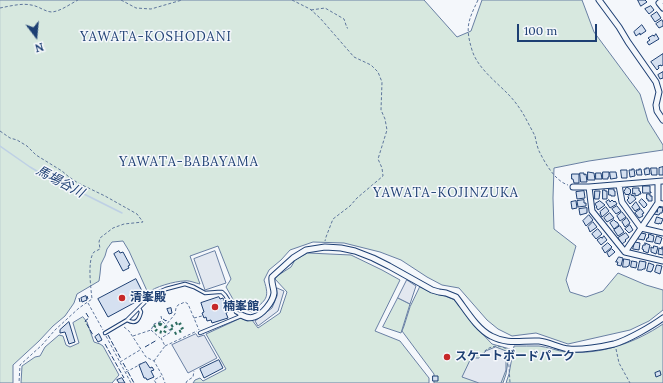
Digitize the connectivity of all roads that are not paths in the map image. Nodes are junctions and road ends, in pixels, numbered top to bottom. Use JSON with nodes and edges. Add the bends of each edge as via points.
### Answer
{"nodes":[{"id":1,"x":599,"y":0,"type":"edge"},
{"id":2,"x":663,"y":0,"type":"edge"},
{"id":3,"x":663,"y":8,"type":"edge"},
{"id":4,"x":663,"y":120,"type":"edge"},
{"id":5,"x":660,"y":182,"type":"edge"},
{"id":6,"x":619,"y":185,"type":"junction"},
{"id":7,"x":574,"y":187,"type":"road end"},
{"id":8,"x":589,"y":187,"type":"junction"},
{"id":9,"x":660,"y":204,"type":"edge"},
{"id":10,"x":641,"y":228,"type":"junction"},
{"id":11,"x":663,"y":233,"type":"edge"},
{"id":12,"x":625,"y":252,"type":"junction"},
{"id":13,"x":663,"y":261,"type":"edge"},
{"id":14,"x":140,"y":308,"type":"junction"},
{"id":15,"x":241,"y":315,"type":"junction"},
{"id":16,"x":663,"y":318,"type":"edge"},
{"id":17,"x":127,"y":320,"type":"junction"},
{"id":18,"x":199,"y":331,"type":"road end"},
{"id":19,"x":105,"y":333,"type":"road end"}],
"edges":[{"from":1,"to":4,"type":"street","via":[[656,82],[659,92],[657,111]]},
{"from":2,"to":3,"type":"street","via":[[659,3]]},
{"from":5,"to":6,"type":"street"},
{"from":5,"to":9,"type":"street"},
{"from":6,"to":8,"type":"street"},
{"from":6,"to":10,"type":"street","via":[[622,202]]},
{"from":7,"to":8,"type":"street"},
{"from":8,"to":12,"type":"street","via":[[592,211]]},
{"from":9,"to":10,"type":"street"},
{"from":10,"to":11,"type":"street"},
{"from":10,"to":12,"type":"street"},
{"from":12,"to":13,"type":"street"},
{"from":14,"to":15,"type":"lane","via":[[157,292],[185,284],[205,294],[222,292]]},
{"from":14,"to":17,"type":"lane"},
{"from":14,"to":17,"type":"lane","via":[[142,312],[137,321]]},
{"from":15,"to":16,"type":"street","via":[[253,317],[265,309],[272,301],[272,277],[293,258],[306,250],[324,247],[356,251],[432,290],[452,295],[484,332],[499,340],[539,341],[568,349],[590,348],[615,343]]},
{"from":15,"to":18,"type":"lane"},
{"from":17,"to":19,"type":"lane"}]}
